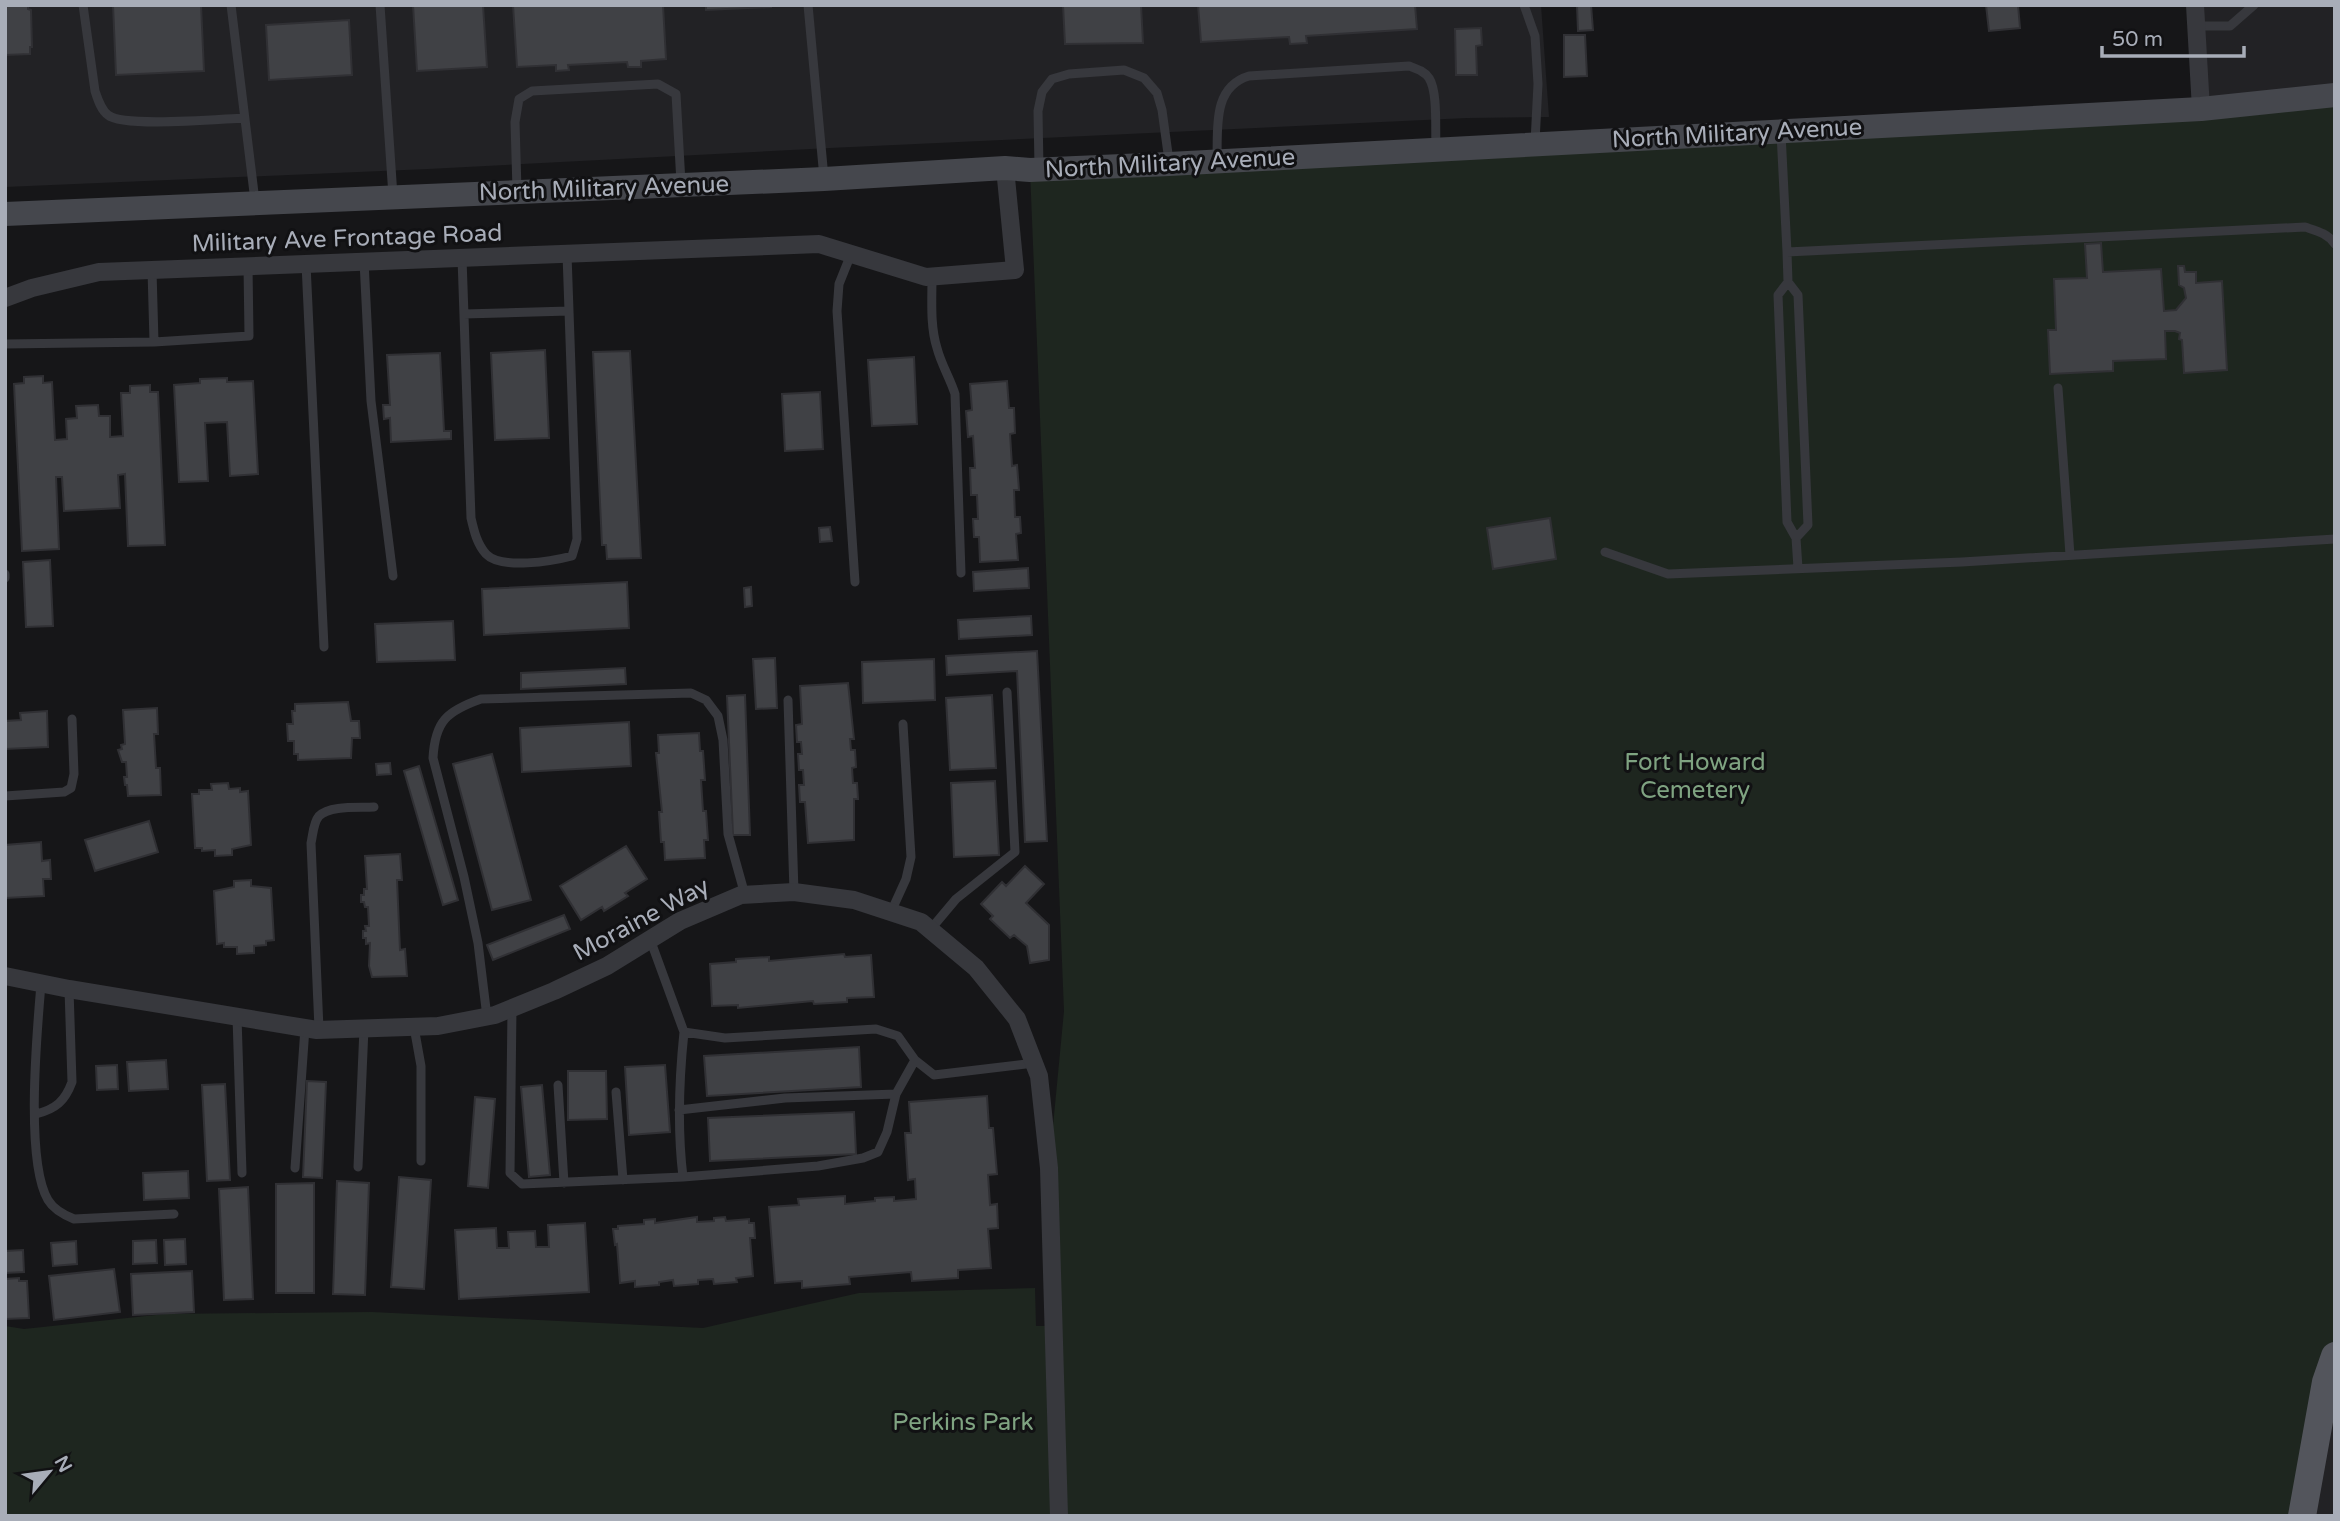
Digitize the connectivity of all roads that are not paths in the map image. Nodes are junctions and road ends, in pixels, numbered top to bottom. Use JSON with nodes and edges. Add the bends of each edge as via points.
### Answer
{"nodes":[{"id":1,"x":83,"y":5,"type":"edge"},
{"id":2,"x":231,"y":5,"type":"edge"},
{"id":3,"x":380,"y":5,"type":"edge"},
{"id":4,"x":808,"y":5,"type":"edge"},
{"id":5,"x":1524,"y":5,"type":"edge"},
{"id":6,"x":2195,"y":5,"type":"edge"},
{"id":7,"x":2254,"y":5,"type":"edge"},
{"id":8,"x":2196,"y":26,"type":"junction"},
{"id":9,"x":2335,"y":95,"type":"edge"},
{"id":10,"x":2201,"y":109,"type":"junction"},
{"id":11,"x":244,"y":118,"type":"junction"},
{"id":12,"x":1781,"y":131,"type":"junction"},
{"id":13,"x":1535,"y":144,"type":"junction"},
{"id":14,"x":1436,"y":149,"type":"junction"},
{"id":15,"x":1217,"y":160,"type":"junction"},
{"id":16,"x":1169,"y":164,"type":"junction"},
{"id":17,"x":1005,"y":167,"type":"junction"},
{"id":18,"x":1039,"y":169,"type":"junction"},
{"id":19,"x":824,"y":179,"type":"junction"},
{"id":20,"x":681,"y":185,"type":"junction"},
{"id":21,"x":517,"y":192,"type":"junction"},
{"id":22,"x":393,"y":197,"type":"junction"},
{"id":23,"x":256,"y":203,"type":"junction"},
{"id":24,"x":5,"y":214,"type":"edge"},
{"id":25,"x":2335,"y":244,"type":"edge"},
{"id":26,"x":1787,"y":253,"type":"junction"},
{"id":27,"x":566,"y":254,"type":"junction"},
{"id":28,"x":851,"y":254,"type":"junction"},
{"id":29,"x":462,"y":258,"type":"junction"},
{"id":30,"x":364,"y":261,"type":"junction"},
{"id":31,"x":306,"y":264,"type":"junction"},
{"id":32,"x":248,"y":266,"type":"junction"},
{"id":33,"x":152,"y":270,"type":"junction"},
{"id":34,"x":932,"y":277,"type":"junction"},
{"id":35,"x":1788,"y":282,"type":"junction"},
{"id":36,"x":5,"y":298,"type":"edge"},
{"id":37,"x":569,"y":311,"type":"junction"},
{"id":38,"x":464,"y":314,"type":"junction"},
{"id":39,"x":154,"y":342,"type":"junction"},
{"id":40,"x":5,"y":345,"type":"edge"},
{"id":41,"x":2059,"y":388,"type":"dead end"},
{"id":42,"x":1796,"y":538,"type":"junction"},
{"id":43,"x":2335,"y":539,"type":"edge"},
{"id":44,"x":1605,"y":552,"type":"dead end"},
{"id":45,"x":2070,"y":555,"type":"junction"},
{"id":46,"x":1798,"y":568,"type":"junction"},
{"id":47,"x":961,"y":573,"type":"dead end"},
{"id":48,"x":393,"y":576,"type":"dead end"},
{"id":49,"x":855,"y":582,"type":"dead end"},
{"id":50,"x":324,"y":647,"type":"dead end"},
{"id":51,"x":1007,"y":691,"type":"dead end"},
{"id":52,"x":788,"y":699,"type":"dead end"},
{"id":53,"x":72,"y":719,"type":"dead end"},
{"id":54,"x":903,"y":724,"type":"dead end"},
{"id":55,"x":5,"y":796,"type":"edge"},
{"id":56,"x":374,"y":807,"type":"dead end"},
{"id":57,"x":794,"y":891,"type":"junction"},
{"id":58,"x":745,"y":895,"type":"junction"},
{"id":59,"x":891,"y":912,"type":"junction"},
{"id":60,"x":930,"y":930,"type":"junction"},
{"id":61,"x":650,"y":939,"type":"junction"},
{"id":62,"x":5,"y":976,"type":"edge"},
{"id":63,"x":41,"y":984,"type":"junction"},
{"id":64,"x":69,"y":989,"type":"junction"},
{"id":65,"x":512,"y":1008,"type":"junction"},
{"id":66,"x":237,"y":1017,"type":"junction"},
{"id":67,"x":488,"y":1017,"type":"junction"},
{"id":68,"x":414,"y":1027,"type":"junction"},
{"id":69,"x":312,"y":1028,"type":"junction"},
{"id":70,"x":364,"y":1028,"type":"junction"},
{"id":71,"x":684,"y":1032,"type":"junction"},
{"id":72,"x":915,"y":1060,"type":"junction"},
{"id":73,"x":1034,"y":1063,"type":"junction"},
{"id":74,"x":558,"y":1085,"type":"dead end"},
{"id":75,"x":616,"y":1092,"type":"dead end"},
{"id":76,"x":897,"y":1094,"type":"junction"},
{"id":77,"x":679,"y":1110,"type":"junction"},
{"id":78,"x":36,"y":1114,"type":"junction"},
{"id":79,"x":421,"y":1161,"type":"dead end"},
{"id":80,"x":358,"y":1167,"type":"dead end"},
{"id":81,"x":295,"y":1168,"type":"dead end"},
{"id":82,"x":242,"y":1173,"type":"dead end"},
{"id":83,"x":683,"y":1177,"type":"junction"},
{"id":84,"x":623,"y":1180,"type":"junction"},
{"id":85,"x":564,"y":1183,"type":"junction"},
{"id":86,"x":174,"y":1214,"type":"dead end"},
{"id":87,"x":2335,"y":1356,"type":"edge"},
{"id":88,"x":1059,"y":1516,"type":"edge"},
{"id":89,"x":2302,"y":1516,"type":"edge"}],
"edges":[{"from":1,"to":11,"type":"lane","via":[[91,74],[99,104],[108,117],[128,122]]},
{"from":2,"to":11,"type":"lane"},
{"from":3,"to":22,"type":"lane"},
{"from":4,"to":19,"type":"lane"},
{"from":5,"to":13,"type":"lane","via":[[1535,36]]},
{"from":6,"to":8,"type":"street"},
{"from":7,"to":8,"type":"lane","via":[[2230,26]]},
{"from":8,"to":10,"type":"street"},
{"from":9,"to":10,"type":"main road","name":"North Military Avenue"},
{"from":10,"to":12,"type":"main road","name":"North Military Avenue"},
{"from":11,"to":23,"type":"lane"},
{"from":12,"to":13,"type":"main road","name":"North Military Avenue"},
{"from":12,"to":26,"type":"lane"},
{"from":13,"to":14,"type":"main road","name":"North Military Avenue"},
{"from":14,"to":15,"type":"main road","name":"North Military Avenue"},
{"from":14,"to":15,"type":"lane","via":[[1430,79],[1409,66],[1239,79],[1222,101]]},
{"from":15,"to":16,"type":"main road","name":"North Military Avenue"},
{"from":16,"to":18,"type":"main road","name":"North Military Avenue"},
{"from":16,"to":18,"type":"lane","via":[[1157,93],[1144,78],[1124,70],[1052,79],[1042,92],[1038,111]]},
{"from":17,"to":18,"type":"main road","name":"North Military Avenue"},
{"from":17,"to":19,"type":"main road","name":"North Military Avenue"},
{"from":17,"to":34,"type":"street","name":"Military Ave Frontage Road","via":[[1015,270]]},
{"from":19,"to":20,"type":"main road","name":"North Military Avenue"},
{"from":20,"to":21,"type":"main road","name":"North Military Avenue"},
{"from":20,"to":21,"type":"lane","via":[[676,94],[658,84],[532,91],[519,99],[515,122]]},
{"from":21,"to":22,"type":"main road","name":"North Military Avenue"},
{"from":22,"to":23,"type":"main road","name":"North Military Avenue"},
{"from":23,"to":24,"type":"main road","name":"North Military Avenue"},
{"from":25,"to":26,"type":"lane","via":[[2320,231],[2305,228]]},
{"from":26,"to":35,"type":"lane"},
{"from":27,"to":28,"type":"street","name":"Military Ave Frontage Road","via":[[819,244]]},
{"from":27,"to":29,"type":"street","name":"Military Ave Frontage Road"},
{"from":27,"to":37,"type":"lane"},
{"from":28,"to":34,"type":"street","name":"Military Ave Frontage Road"},
{"from":28,"to":49,"type":"lane","via":[[839,284],[837,312]]},
{"from":29,"to":30,"type":"street","name":"Military Ave Frontage Road"},
{"from":29,"to":38,"type":"lane"},
{"from":30,"to":31,"type":"street","name":"Military Ave Frontage Road"},
{"from":30,"to":48,"type":"lane","via":[[371,401]]},
{"from":31,"to":32,"type":"street","name":"Military Ave Frontage Road"},
{"from":31,"to":50,"type":"lane"},
{"from":32,"to":33,"type":"street","name":"Military Ave Frontage Road"},
{"from":32,"to":39,"type":"lane","via":[[249,336]]},
{"from":33,"to":36,"type":"street","name":"Military Ave Frontage Road","via":[[99,272]]},
{"from":33,"to":39,"type":"lane"},
{"from":34,"to":47,"type":"lane","via":[[933,332],[955,394]]},
{"from":35,"to":42,"type":"lane","via":[[1778,295],[1787,522]]},
{"from":35,"to":42,"type":"lane","via":[[1798,295],[1808,526]]},
{"from":37,"to":38,"type":"lane"},
{"from":37,"to":38,"type":"lane","via":[[577,539],[572,556],[552,561],[500,562],[487,555],[476,538],[471,518]]},
{"from":39,"to":40,"type":"lane"},
{"from":41,"to":45,"type":"lane"},
{"from":42,"to":46,"type":"lane"},
{"from":43,"to":45,"type":"lane"},
{"from":44,"to":46,"type":"lane","via":[[1668,574]]},
{"from":45,"to":46,"type":"lane"},
{"from":51,"to":60,"type":"lane","via":[[1015,852],[956,899]]},
{"from":52,"to":57,"type":"lane"},
{"from":53,"to":55,"type":"lane","via":[[71,788]]},
{"from":54,"to":59,"type":"lane","via":[[911,857]]},
{"from":56,"to":69,"type":"lane","via":[[333,810],[319,816],[313,828]]},
{"from":57,"to":58,"type":"street","name":"Moraine Way"},
{"from":57,"to":59,"type":"street","name":"Moraine Way"},
{"from":58,"to":61,"type":"street","name":"Moraine Way","via":[[680,921]]},
{"from":58,"to":67,"type":"lane","via":[[728,834],[723,740],[718,716],[706,700],[677,693],[481,699],[457,707],[434,738],[433,758],[475,929]]},
{"from":59,"to":60,"type":"street","name":"Moraine Way"},
{"from":60,"to":73,"type":"street","name":"Moraine Way","via":[[976,968],[1017,1019]]},
{"from":61,"to":65,"type":"street","name":"Moraine Way","via":[[607,966]]},
{"from":61,"to":71,"type":"lane"},
{"from":62,"to":63,"type":"street","name":"Moraine Way"},
{"from":63,"to":64,"type":"street","name":"Moraine Way"},
{"from":63,"to":78,"type":"lane"},
{"from":64,"to":66,"type":"street","name":"Moraine Way"},
{"from":64,"to":78,"type":"lane","via":[[72,1082],[59,1104]]},
{"from":65,"to":67,"type":"street","name":"Moraine Way"},
{"from":65,"to":85,"type":"lane","via":[[510,1173],[522,1184]]},
{"from":66,"to":69,"type":"street","name":"Moraine Way"},
{"from":66,"to":82,"type":"lane"},
{"from":67,"to":68,"type":"street","name":"Moraine Way"},
{"from":68,"to":70,"type":"street","name":"Moraine Way"},
{"from":68,"to":79,"type":"lane","via":[[421,1066]]},
{"from":69,"to":70,"type":"street","name":"Moraine Way"},
{"from":69,"to":81,"type":"lane"},
{"from":70,"to":80,"type":"lane"},
{"from":71,"to":72,"type":"lane","via":[[725,1038],[876,1029],[898,1036]]},
{"from":71,"to":77,"type":"lane"},
{"from":72,"to":73,"type":"lane","via":[[934,1076]]},
{"from":72,"to":76,"type":"lane"},
{"from":73,"to":88,"type":"street","name":"Moraine Way","via":[[1049,1168]]},
{"from":74,"to":85,"type":"lane"},
{"from":75,"to":84,"type":"lane"},
{"from":76,"to":77,"type":"lane","via":[[785,1098]]},
{"from":76,"to":83,"type":"lane","via":[[878,1152],[863,1158]]},
{"from":77,"to":83,"type":"lane"},
{"from":78,"to":86,"type":"lane","via":[[41,1182],[49,1201],[61,1213],[74,1219]]},
{"from":83,"to":84,"type":"lane"},
{"from":84,"to":85,"type":"lane"},
{"from":87,"to":89,"type":"main road","via":[[2326,1382]]}]}
